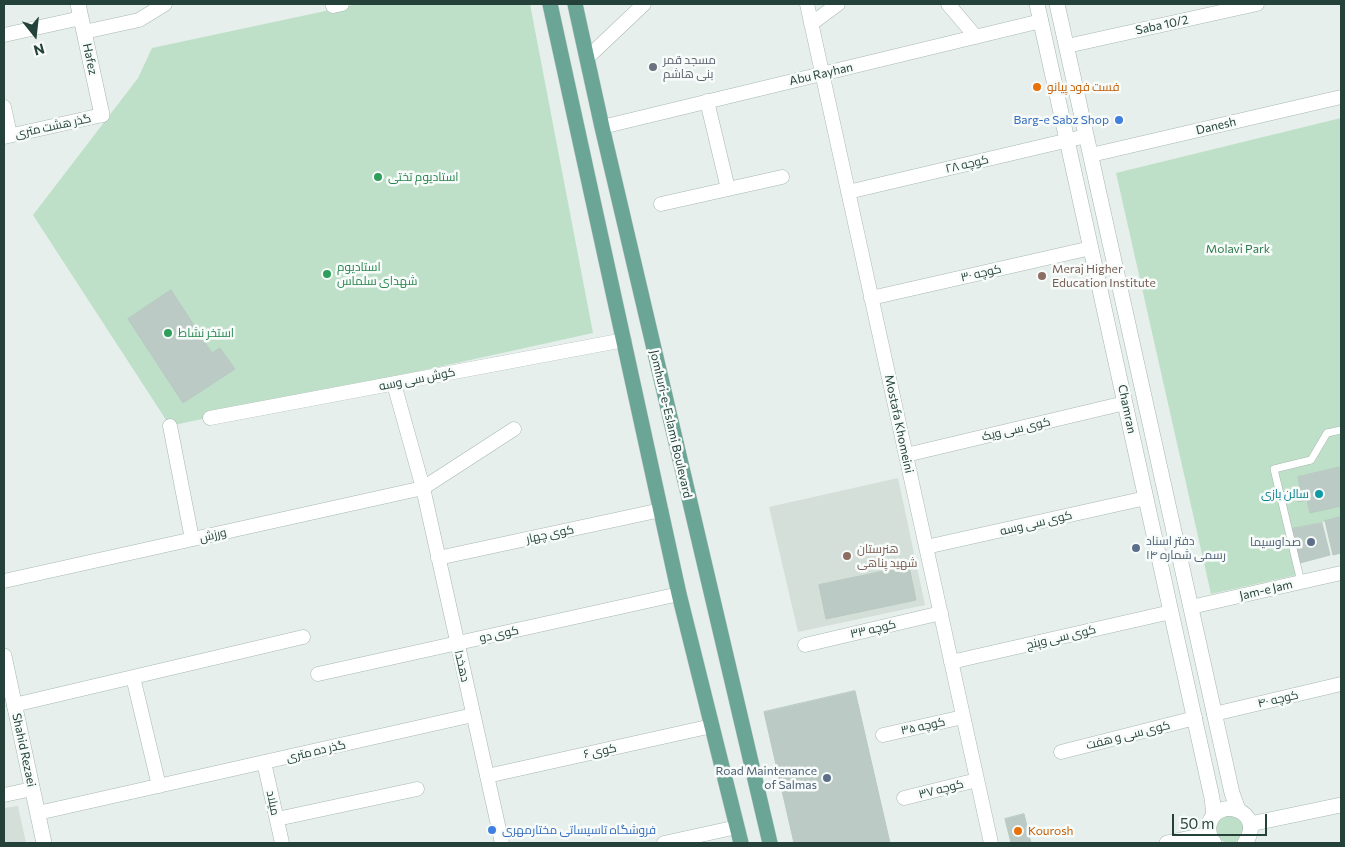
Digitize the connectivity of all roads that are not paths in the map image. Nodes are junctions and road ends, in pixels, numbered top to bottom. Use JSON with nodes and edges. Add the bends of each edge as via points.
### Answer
{"nodes":[{"id":1,"x":165,"y":4,"type":"edge"},
{"id":2,"x":550,"y":4,"type":"edge"},
{"id":3,"x":575,"y":4,"type":"edge"},
{"id":4,"x":644,"y":4,"type":"edge"},
{"id":5,"x":807,"y":4,"type":"edge"},
{"id":6,"x":838,"y":4,"type":"edge"},
{"id":7,"x":948,"y":4,"type":"edge"},
{"id":8,"x":1037,"y":4,"type":"edge"},
{"id":9,"x":1258,"y":4,"type":"edge"},
{"id":10,"x":1059,"y":10,"type":"edge"},
{"id":11,"x":81,"y":18,"type":"edge"},
{"id":12,"x":1041,"y":21,"type":"junction"},
{"id":13,"x":811,"y":24,"type":"junction"},
{"id":14,"x":4,"y":35,"type":"edge"},
{"id":15,"x":976,"y":37,"type":"junction"},
{"id":16,"x":1067,"y":46,"type":"junction"},
{"id":17,"x":587,"y":58,"type":"junction"},
{"id":18,"x":822,"y":74,"type":"junction"},
{"id":19,"x":1341,"y":97,"type":"edge"},
{"id":20,"x":707,"y":101,"type":"junction"},
{"id":21,"x":4,"y":107,"type":"edge"},
{"id":22,"x":102,"y":115,"type":"joint"},
{"id":23,"x":602,"y":127,"type":"junction"},
{"id":24,"x":7,"y":136,"type":"edge"},
{"id":25,"x":1086,"y":136,"type":"junction"},
{"id":26,"x":1067,"y":140,"type":"junction"},
{"id":27,"x":1091,"y":155,"type":"junction"},
{"id":28,"x":1072,"y":159,"type":"junction"},
{"id":29,"x":782,"y":177,"type":"dead end"},
{"id":30,"x":728,"y":189,"type":"junction"},
{"id":31,"x":848,"y":192,"type":"junction"},
{"id":32,"x":661,"y":204,"type":"dead end"},
{"id":33,"x":1091,"y":248,"type":"junction"},
{"id":34,"x":872,"y":298,"type":"junction"},
{"id":35,"x":624,"y":340,"type":"junction"},
{"id":36,"x":394,"y":384,"type":"junction"},
{"id":37,"x":1125,"y":403,"type":"junction"},
{"id":38,"x":210,"y":418,"type":"dead end"},
{"id":39,"x":170,"y":426,"type":"dead end"},
{"id":40,"x":514,"y":429,"type":"dead end"},
{"id":41,"x":1341,"y":430,"type":"edge"},
{"id":42,"x":906,"y":455,"type":"junction"},
{"id":43,"x":423,"y":488,"type":"junction"},
{"id":44,"x":1146,"y":498,"type":"junction"},
{"id":45,"x":661,"y":510,"type":"junction"},
{"id":46,"x":192,"y":539,"type":"junction"},
{"id":47,"x":926,"y":547,"type":"junction"},
{"id":48,"x":438,"y":558,"type":"junction"},
{"id":49,"x":1341,"y":573,"type":"edge"},
{"id":50,"x":4,"y":581,"type":"edge"},
{"id":51,"x":1301,"y":582,"type":"junction"},
{"id":52,"x":679,"y":594,"type":"junction"},
{"id":53,"x":1191,"y":607,"type":"junction"},
{"id":54,"x":1171,"y":612,"type":"junction"},
{"id":55,"x":941,"y":613,"type":"junction"},
{"id":56,"x":302,"y":637,"type":"dead end"},
{"id":57,"x":457,"y":643,"type":"junction"},
{"id":58,"x":805,"y":645,"type":"dead end"},
{"id":59,"x":4,"y":656,"type":"edge"},
{"id":60,"x":951,"y":662,"type":"junction"},
{"id":61,"x":318,"y":674,"type":"dead end"},
{"id":62,"x":133,"y":677,"type":"junction"},
{"id":63,"x":1341,"y":684,"type":"edge"},
{"id":64,"x":14,"y":705,"type":"junction"},
{"id":65,"x":1214,"y":714,"type":"junction"},
{"id":66,"x":473,"y":716,"type":"junction"},
{"id":67,"x":963,"y":717,"type":"junction"},
{"id":68,"x":1195,"y":718,"type":"junction"},
{"id":69,"x":712,"y":726,"type":"junction"},
{"id":70,"x":883,"y":735,"type":"dead end"},
{"id":71,"x":1061,"y":752,"type":"dead end"},
{"id":72,"x":264,"y":762,"type":"junction"},
{"id":73,"x":487,"y":776,"type":"junction"},
{"id":74,"x":977,"y":780,"type":"junction"},
{"id":75,"x":159,"y":786,"type":"junction"},
{"id":76,"x":417,"y":788,"type":"dead end"},
{"id":77,"x":32,"y":789,"type":"junction"},
{"id":78,"x":4,"y":795,"type":"edge"},
{"id":79,"x":904,"y":798,"type":"dead end"},
{"id":80,"x":1341,"y":805,"type":"edge"},
{"id":81,"x":1238,"y":810,"type":"junction"},
{"id":82,"x":38,"y":813,"type":"junction"},
{"id":83,"x":1214,"y":815,"type":"junction"},
{"id":84,"x":276,"y":819,"type":"junction"},
{"id":85,"x":1250,"y":824,"type":"junction"},
{"id":86,"x":737,"y":827,"type":"junction"},
{"id":87,"x":1212,"y":839,"type":"edge"},
{"id":88,"x":44,"y":843,"type":"edge"},
{"id":89,"x":282,"y":843,"type":"edge"},
{"id":90,"x":502,"y":843,"type":"edge"},
{"id":91,"x":664,"y":843,"type":"edge"},
{"id":92,"x":741,"y":843,"type":"edge"},
{"id":93,"x":770,"y":843,"type":"edge"},
{"id":94,"x":991,"y":843,"type":"edge"},
{"id":95,"x":1168,"y":843,"type":"edge"},
{"id":96,"x":1246,"y":843,"type":"edge"}],
"edges":[{"from":1,"to":11,"type":"street","via":[[139,20]]},
{"from":2,"to":35,"type":"main road"},
{"from":3,"to":17,"type":"main road","name":"Jomhuri-e-Eslami Boulevard"},
{"from":4,"to":17,"type":"street"},
{"from":5,"to":13,"type":"street","name":"Mostafa Khomeini"},
{"from":6,"to":13,"type":"street"},
{"from":7,"to":15,"type":"street"},
{"from":8,"to":12,"type":"street","name":"Chamran"},
{"from":9,"to":16,"type":"street","name":"Saba 10/2"},
{"from":10,"to":12,"type":"street"},
{"from":10,"to":16,"type":"street","name":"Chamran"},
{"from":11,"to":14,"type":"street"},
{"from":11,"to":22,"type":"street","name":"Hafez"},
{"from":12,"to":15,"type":"street","name":"Abu Rayhan"},
{"from":12,"to":26,"type":"street","name":"Chamran"},
{"from":13,"to":18,"type":"street","name":"Mostafa Khomeini"},
{"from":15,"to":18,"type":"street","name":"Abu Rayhan"},
{"from":16,"to":25,"type":"street","name":"Chamran"},
{"from":17,"to":23,"type":"main road","name":"Jomhuri-e-Eslami Boulevard"},
{"from":18,"to":20,"type":"street","name":"Abu Rayhan"},
{"from":18,"to":31,"type":"street","name":"Mostafa Khomeini"},
{"from":19,"to":27,"type":"street","name":"Danesh"},
{"from":20,"to":23,"type":"street","name":"Abu Rayhan"},
{"from":20,"to":30,"type":"street"},
{"from":21,"to":24,"type":"street"},
{"from":22,"to":24,"type":"street","name":"گذر هشت متری"},
{"from":23,"to":93,"type":"main road","name":"Jomhuri-e-Eslami Boulevard"},
{"from":25,"to":26,"type":"street","name":"کوچه ۲۸"},
{"from":25,"to":27,"type":"street","name":"Chamran"},
{"from":26,"to":28,"type":"street","name":"Chamran"},
{"from":26,"to":31,"type":"street","name":"کوچه ۲۸"},
{"from":27,"to":28,"type":"street"},
{"from":27,"to":53,"type":"street","name":"Chamran"},
{"from":28,"to":33,"type":"street","name":"Chamran"},
{"from":29,"to":30,"type":"street"},
{"from":30,"to":32,"type":"street"},
{"from":31,"to":34,"type":"street","name":"Mostafa Khomeini"},
{"from":33,"to":34,"type":"street","name":"کوچه ۳۰"},
{"from":33,"to":37,"type":"street","name":"Chamran"},
{"from":34,"to":42,"type":"street","name":"Mostafa Khomeini"},
{"from":35,"to":36,"type":"street","name":"کوش سی وسه"},
{"from":35,"to":45,"type":"main road"},
{"from":36,"to":38,"type":"street","name":"کوش سی وسه"},
{"from":36,"to":43,"type":"street"},
{"from":37,"to":42,"type":"street","name":"کوی سی ویک"},
{"from":37,"to":44,"type":"street","name":"Chamran"},
{"from":39,"to":46,"type":"street"},
{"from":40,"to":43,"type":"street"},
{"from":41,"to":51,"type":"lane","via":[[1328,433],[1311,460],[1274,469]]},
{"from":42,"to":47,"type":"street","name":"Mostafa Khomeini"},
{"from":43,"to":46,"type":"street","name":"ورزش"},
{"from":43,"to":48,"type":"street","name":"دهخدا"},
{"from":44,"to":47,"type":"street","name":"کوی سی وسه"},
{"from":44,"to":54,"type":"street","name":"Chamran"},
{"from":45,"to":48,"type":"street","name":"کوی چهار"},
{"from":45,"to":52,"type":"main road"},
{"from":46,"to":50,"type":"street","name":"ورزش"},
{"from":47,"to":55,"type":"street","name":"Mostafa Khomeini"},
{"from":48,"to":57,"type":"street","name":"دهخدا"},
{"from":49,"to":51,"type":"street","name":"Jam-e Jam"},
{"from":51,"to":53,"type":"street","name":"Jam-e Jam"},
{"from":52,"to":57,"type":"street","name":"کوی دو"},
{"from":52,"to":69,"type":"main road"},
{"from":53,"to":54,"type":"street"},
{"from":53,"to":65,"type":"street","name":"Chamran"},
{"from":54,"to":60,"type":"street","name":"کوی سی وپنج"},
{"from":54,"to":68,"type":"street","name":"Chamran"},
{"from":55,"to":58,"type":"street","name":"کوچه ۳۳"},
{"from":55,"to":60,"type":"street","name":"Mostafa Khomeini"},
{"from":56,"to":62,"type":"street"},
{"from":57,"to":61,"type":"street","name":"کوی دو"},
{"from":57,"to":66,"type":"street","name":"دهخدا"},
{"from":59,"to":64,"type":"street","name":"Shahid Rezaei"},
{"from":60,"to":67,"type":"street","name":"Mostafa Khomeini"},
{"from":62,"to":64,"type":"street"},
{"from":62,"to":75,"type":"street"},
{"from":63,"to":65,"type":"street","name":"کوچه ۴۰"},
{"from":64,"to":77,"type":"street","name":"Shahid Rezaei"},
{"from":65,"to":68,"type":"street"},
{"from":65,"to":81,"type":"street","name":"Chamran"},
{"from":66,"to":72,"type":"street","name":"گذر ده متری"},
{"from":66,"to":73,"type":"street","name":"دهخدا"},
{"from":67,"to":70,"type":"street","name":"کوچه ۳۵"},
{"from":67,"to":74,"type":"street","name":"Mostafa Khomeini"},
{"from":68,"to":71,"type":"street","name":"کوی سی و هفت"},
{"from":68,"to":83,"type":"street","name":"Chamran"},
{"from":69,"to":73,"type":"street","name":"کوی ۶"},
{"from":69,"to":86,"type":"main road"},
{"from":72,"to":75,"type":"street","name":"گذر ده متری"},
{"from":72,"to":84,"type":"street","name":"میلاد"},
{"from":73,"to":90,"type":"street","name":"دهخدا"},
{"from":74,"to":79,"type":"street","name":"کوچه ۳۷"},
{"from":74,"to":94,"type":"street","name":"Mostafa Khomeini"},
{"from":75,"to":82,"type":"street","name":"گذر ده متری"},
{"from":76,"to":84,"type":"street"},
{"from":77,"to":78,"type":"street"},
{"from":77,"to":82,"type":"street","name":"Shahid Rezaei"},
{"from":80,"to":85,"type":"street"},
{"from":81,"to":83,"type":"street","via":[[1225,808]]},
{"from":81,"to":85,"type":"street","via":[[1244,813]]},
{"from":82,"to":88,"type":"street","name":"Shahid Rezaei"},
{"from":83,"to":87,"type":"street","via":[[1210,821]]},
{"from":84,"to":89,"type":"street","name":"میلاد"},
{"from":85,"to":96,"type":"street"},
{"from":86,"to":91,"type":"street"},
{"from":86,"to":92,"type":"main road"},
{"from":87,"to":95,"type":"street"}]}
